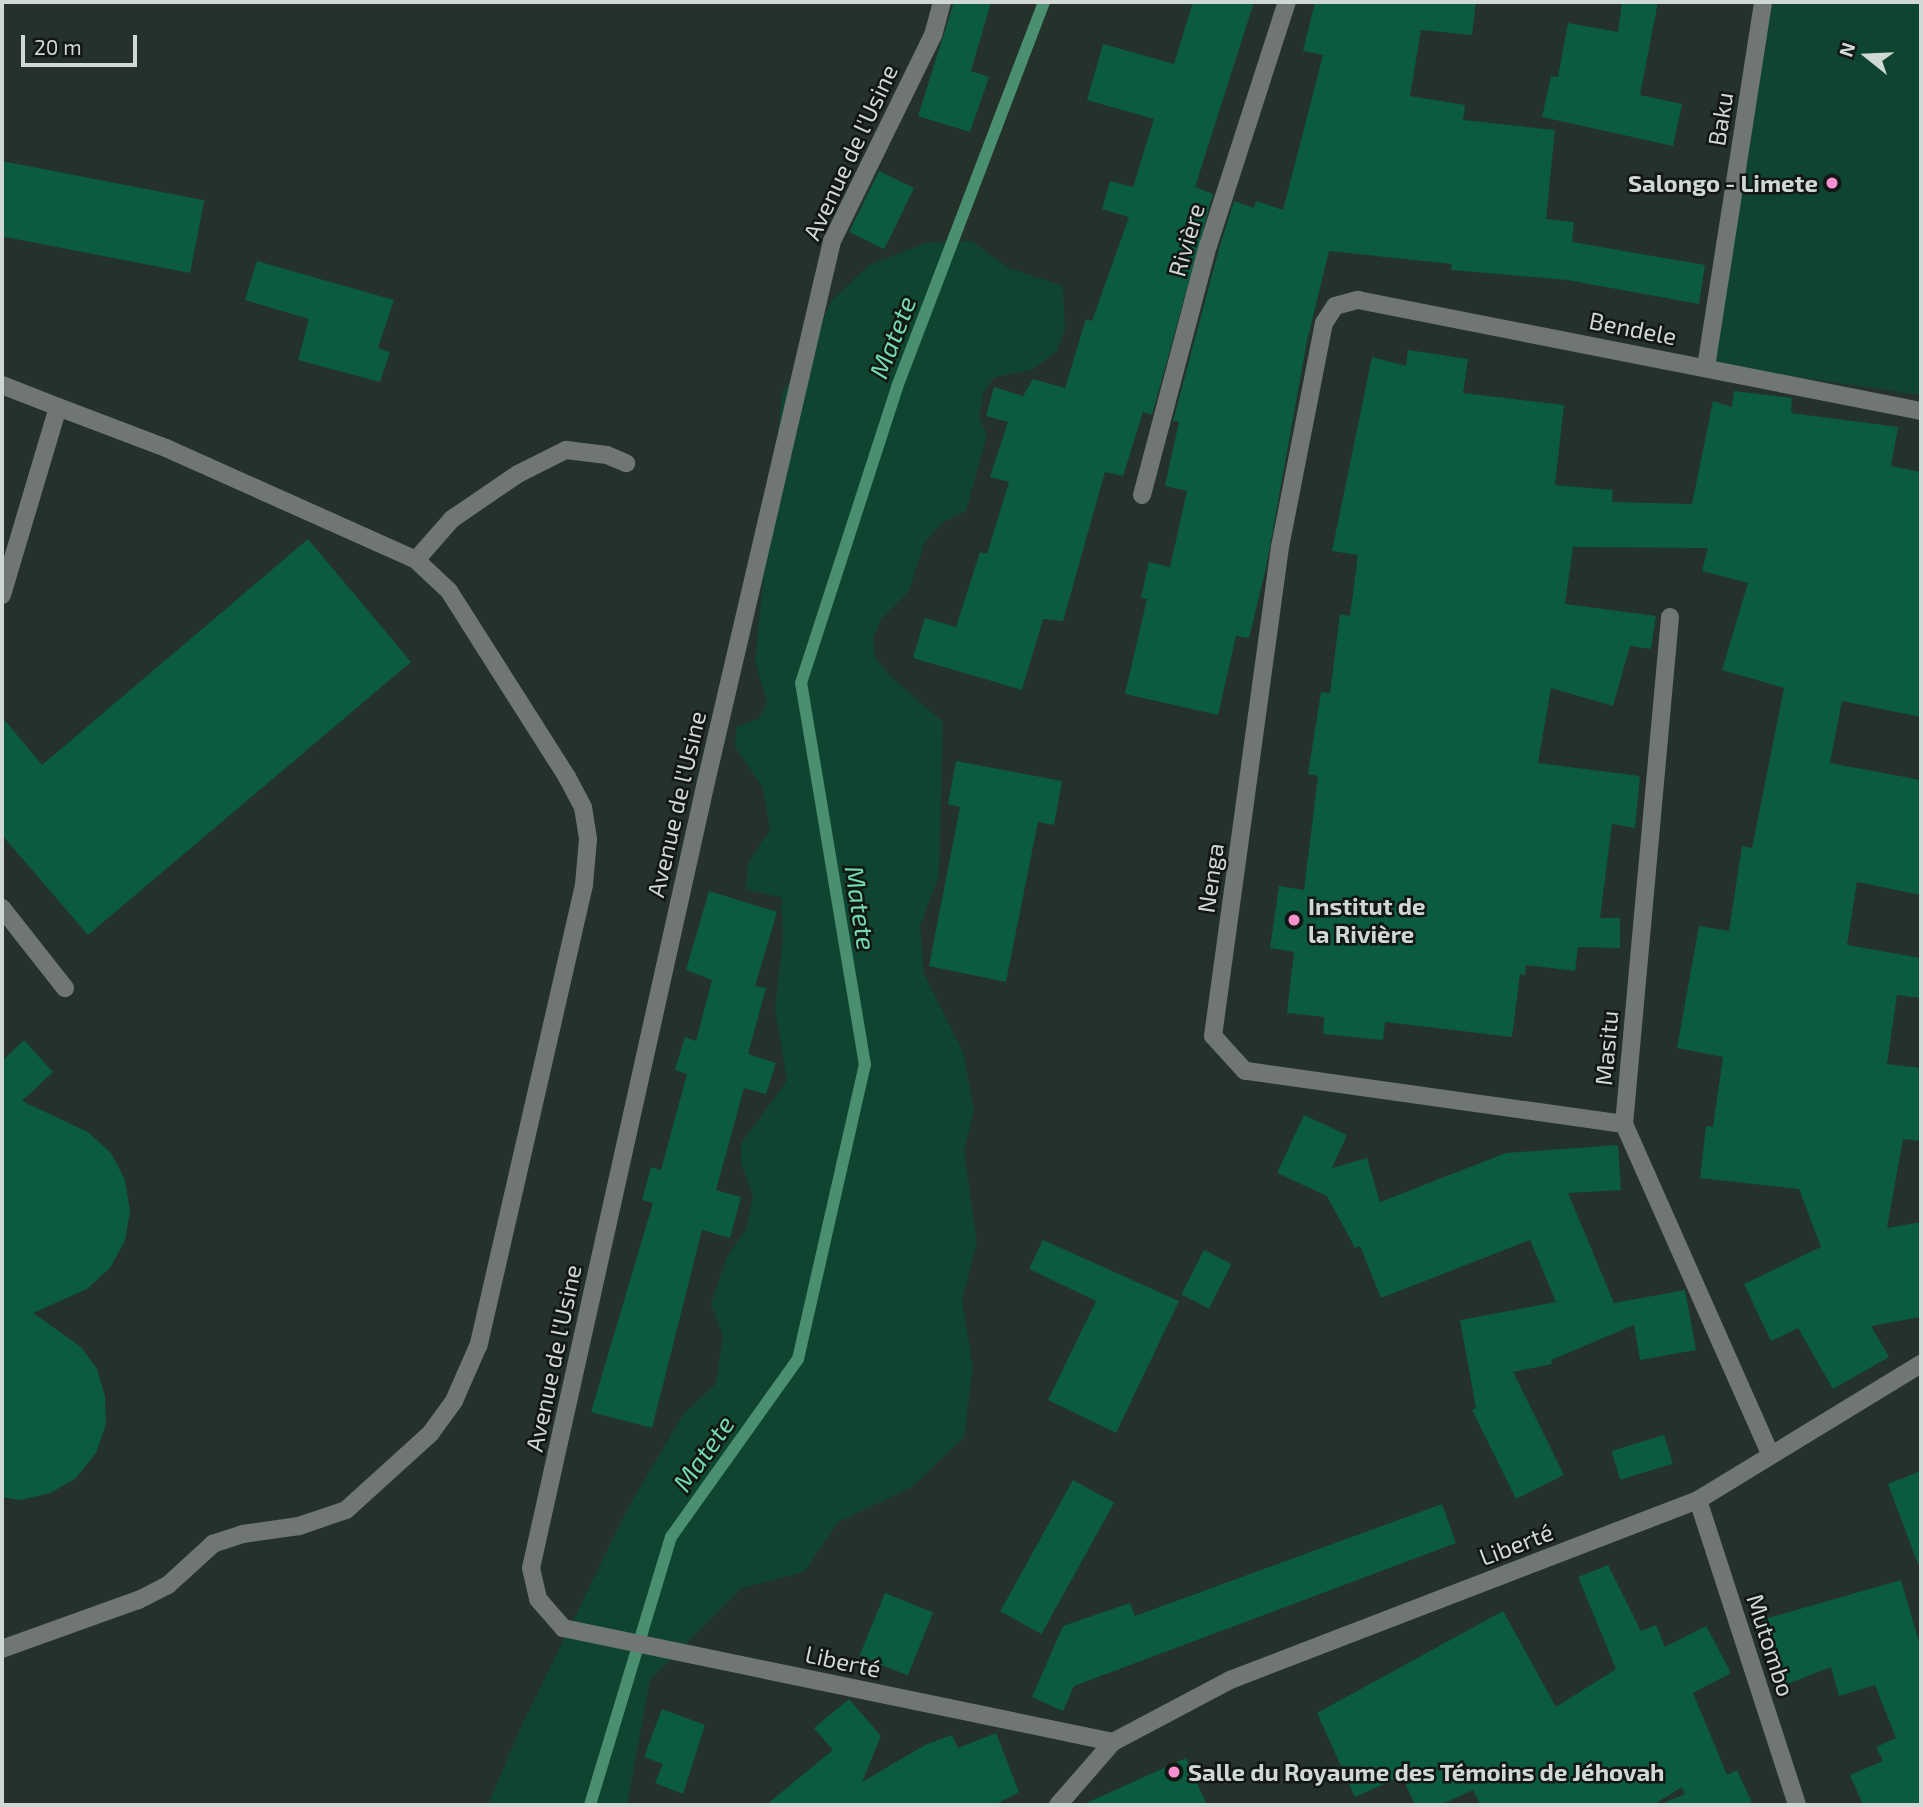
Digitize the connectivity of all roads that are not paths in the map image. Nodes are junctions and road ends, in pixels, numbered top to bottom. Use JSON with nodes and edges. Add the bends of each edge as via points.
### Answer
{"nodes":[{"id":1,"x":942,"y":2,"type":"edge"},
{"id":2,"x":1287,"y":2,"type":"edge"},
{"id":3,"x":1763,"y":2,"type":"edge"},
{"id":4,"x":1335,"y":306,"type":"joint"},
{"id":5,"x":1706,"y":367,"type":"junction"},
{"id":6,"x":2,"y":385,"type":"edge"},
{"id":7,"x":58,"y":407,"type":"junction"},
{"id":8,"x":1921,"y":411,"type":"edge"},
{"id":9,"x":626,"y":463,"type":"dead end"},
{"id":10,"x":1142,"y":495,"type":"dead end"},
{"id":11,"x":416,"y":560,"type":"junction"},
{"id":12,"x":2,"y":595,"type":"edge"},
{"id":13,"x":1670,"y":617,"type":"dead end"},
{"id":14,"x":2,"y":908,"type":"edge"},
{"id":15,"x":65,"y":988,"type":"dead end"},
{"id":16,"x":1624,"y":1124,"type":"junction"},
{"id":17,"x":1921,"y":1364,"type":"edge"},
{"id":18,"x":1770,"y":1453,"type":"junction"},
{"id":19,"x":1698,"y":1500,"type":"junction"},
{"id":20,"x":563,"y":1628,"type":"joint"},
{"id":21,"x":2,"y":1649,"type":"edge"},
{"id":22,"x":1113,"y":1742,"type":"junction"},
{"id":23,"x":1058,"y":1805,"type":"edge"},
{"id":24,"x":1797,"y":1805,"type":"edge"}],
"edges":[{"from":1,"to":20,"type":"street","name":"Avenue de l'Usine","via":[[933,35],[832,241],[805,353],[531,1569],[538,1599]]},
{"from":2,"to":10,"type":"street","name":"Rivière","via":[[1208,246]]},
{"from":3,"to":5,"type":"street","name":"Baku"},
{"from":4,"to":5,"type":"street","name":"Bendele","via":[[1358,300]]},
{"from":4,"to":16,"type":"street","name":"Nenga","via":[[1324,323],[1280,547],[1213,1036],[1245,1071]]},
{"from":5,"to":8,"type":"street","name":"Bendele"},
{"from":6,"to":7,"type":"street"},
{"from":7,"to":11,"type":"street","via":[[166,448]]},
{"from":7,"to":12,"type":"street"},
{"from":9,"to":11,"type":"street","via":[[607,455],[566,450],[518,474],[452,519]]},
{"from":11,"to":21,"type":"street","via":[[449,591],[566,777],[583,807],[588,839],[584,885],[467,1377],[431,1433],[345,1510],[299,1527],[243,1534],[213,1544],[168,1585],[138,1600]]},
{"from":13,"to":16,"type":"street","name":"Masitu"},
{"from":14,"to":15,"type":"street"},
{"from":16,"to":18,"type":"street","name":"Masitu"},
{"from":17,"to":18,"type":"street","name":"Liberté"},
{"from":18,"to":19,"type":"street","name":"Liberté"},
{"from":19,"to":22,"type":"street","name":"Liberté","via":[[1230,1681]]},
{"from":19,"to":24,"type":"street","name":"Mutombo"},
{"from":20,"to":22,"type":"street","name":"Liberté"},
{"from":22,"to":23,"type":"street","name":"Liberté"}]}
